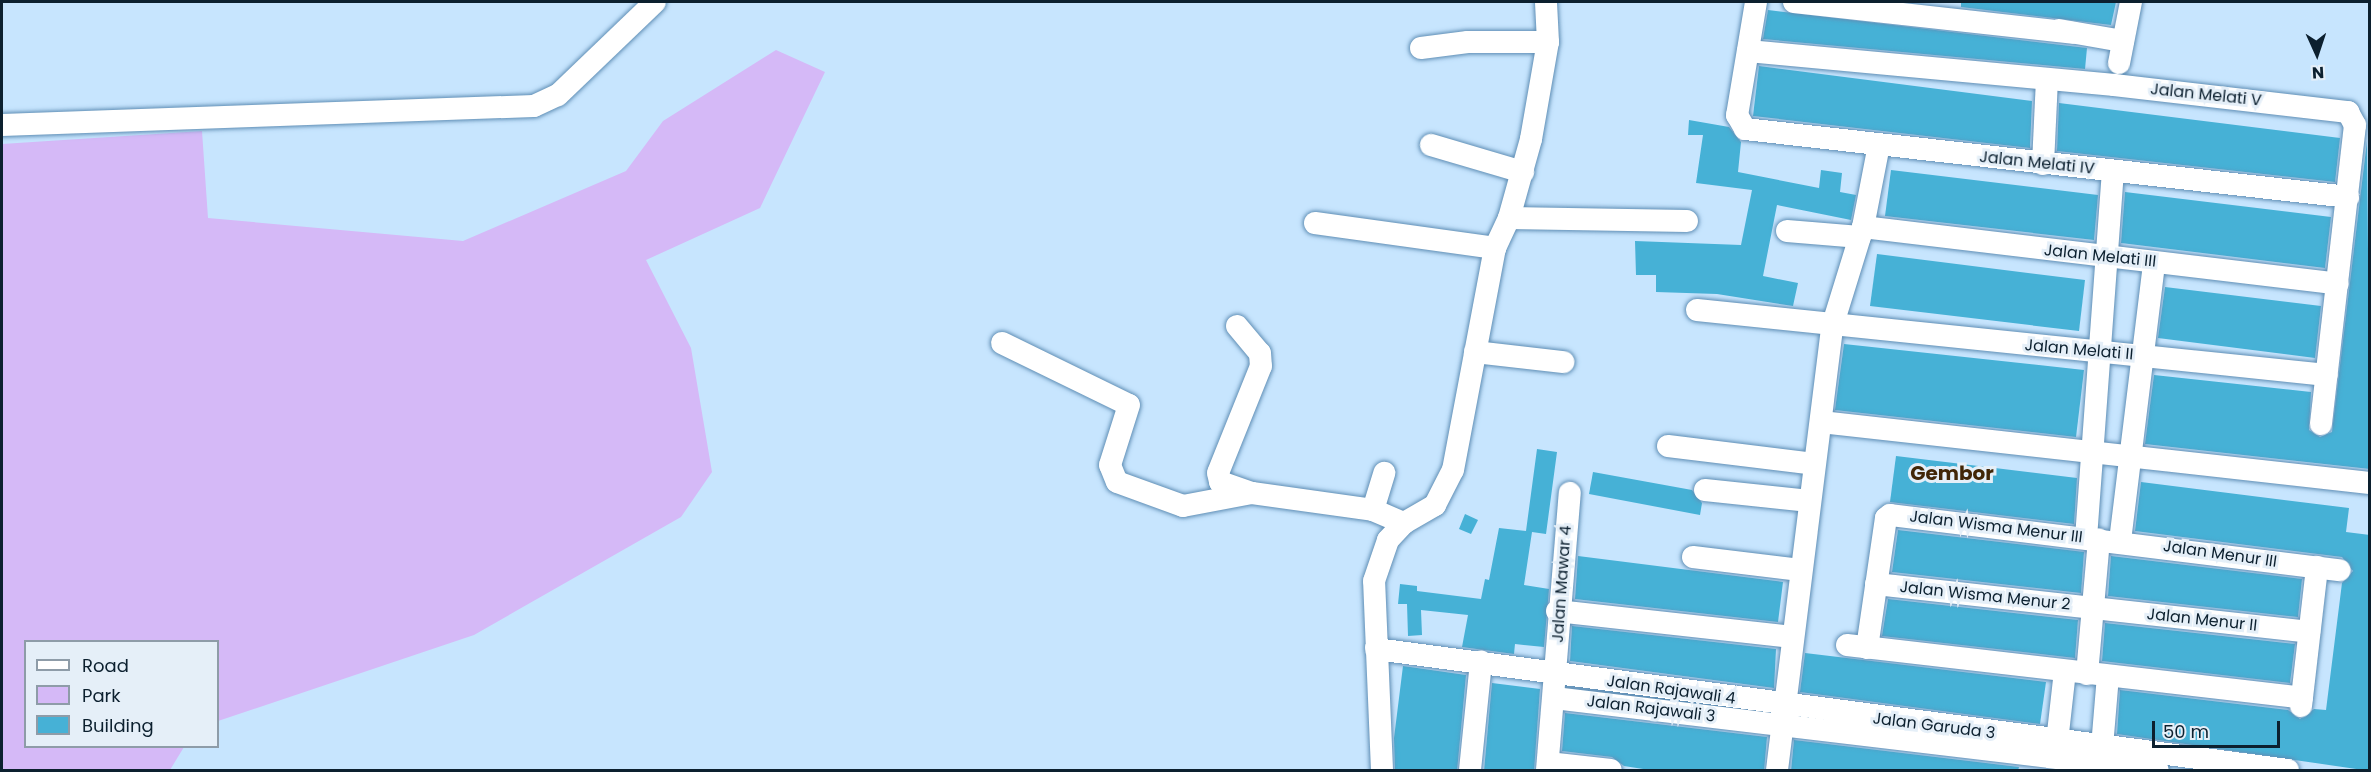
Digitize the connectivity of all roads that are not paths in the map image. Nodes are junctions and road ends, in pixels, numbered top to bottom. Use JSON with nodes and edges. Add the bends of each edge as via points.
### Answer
{"nodes":[{"id":1,"x":655,"y":2,"type":"edge"},
{"id":2,"x":1546,"y":2,"type":"edge"},
{"id":3,"x":1756,"y":2,"type":"edge"},
{"id":4,"x":1794,"y":2,"type":"edge"},
{"id":5,"x":1926,"y":2,"type":"edge"},
{"id":6,"x":2131,"y":2,"type":"edge"},
{"id":7,"x":2073,"y":33,"type":"junction"},
{"id":8,"x":1548,"y":42,"type":"junction"},
{"id":9,"x":1421,"y":48,"type":"dead end"},
{"id":10,"x":1748,"y":51,"type":"junction"},
{"id":11,"x":2048,"y":80,"type":"junction"},
{"id":12,"x":2,"y":125,"type":"edge"},
{"id":13,"x":1431,"y":145,"type":"dead end"},
{"id":14,"x":1879,"y":145,"type":"junction"},
{"id":15,"x":2043,"y":164,"type":"junction"},
{"id":16,"x":2113,"y":171,"type":"junction"},
{"id":17,"x":1523,"y":172,"type":"junction"},
{"id":18,"x":2348,"y":197,"type":"junction"},
{"id":19,"x":1509,"y":218,"type":"junction"},
{"id":20,"x":1687,"y":221,"type":"dead end"},
{"id":21,"x":1315,"y":223,"type":"dead end"},
{"id":22,"x":1787,"y":231,"type":"dead end"},
{"id":23,"x":1861,"y":232,"type":"junction"},
{"id":24,"x":1495,"y":248,"type":"junction"},
{"id":25,"x":2106,"y":258,"type":"junction"},
{"id":26,"x":2154,"y":262,"type":"junction"},
{"id":27,"x":2338,"y":284,"type":"junction"},
{"id":28,"x":1697,"y":310,"type":"dead end"},
{"id":29,"x":1237,"y":326,"type":"dead end"},
{"id":30,"x":1832,"y":327,"type":"junction"},
{"id":31,"x":1002,"y":343,"type":"dead end"},
{"id":32,"x":1475,"y":352,"type":"junction"},
{"id":33,"x":2096,"y":352,"type":"junction"},
{"id":34,"x":2143,"y":356,"type":"junction"},
{"id":35,"x":1563,"y":363,"type":"dead end"},
{"id":36,"x":2326,"y":375,"type":"junction"},
{"id":37,"x":1821,"y":422,"type":"junction"},
{"id":38,"x":2321,"y":424,"type":"dead end"},
{"id":39,"x":1668,"y":446,"type":"dead end"},
{"id":40,"x":2092,"y":452,"type":"junction"},
{"id":41,"x":2130,"y":455,"type":"junction"},
{"id":42,"x":1814,"y":464,"type":"junction"},
{"id":43,"x":1384,"y":473,"type":"dead end"},
{"id":44,"x":2370,"y":483,"type":"edge"},
{"id":45,"x":1705,"y":490,"type":"dead end"},
{"id":46,"x":1252,"y":493,"type":"junction"},
{"id":47,"x":1570,"y":493,"type":"dead end"},
{"id":48,"x":1809,"y":501,"type":"junction"},
{"id":49,"x":1372,"y":510,"type":"junction"},
{"id":50,"x":1404,"y":523,"type":"junction"},
{"id":51,"x":2102,"y":540,"type":"junction"},
{"id":52,"x":1693,"y":557,"type":"dead end"},
{"id":53,"x":2317,"y":567,"type":"junction"},
{"id":54,"x":1800,"y":570,"type":"junction"},
{"id":55,"x":2340,"y":570,"type":"dead end"},
{"id":56,"x":1876,"y":584,"type":"junction"},
{"id":57,"x":2094,"y":608,"type":"junction"},
{"id":58,"x":1557,"y":611,"type":"junction"},
{"id":59,"x":2310,"y":632,"type":"junction"},
{"id":60,"x":1793,"y":637,"type":"junction"},
{"id":61,"x":1376,"y":649,"type":"junction"},
{"id":62,"x":1481,"y":662,"type":"junction"},
{"id":63,"x":1557,"y":674,"type":"junction"},
{"id":64,"x":2087,"y":674,"type":"junction"},
{"id":65,"x":1554,"y":698,"type":"junction"},
{"id":66,"x":1784,"y":716,"type":"junction"},
{"id":67,"x":2057,"y":742,"type":"junction"},
{"id":68,"x":2086,"y":756,"type":"edge"},
{"id":69,"x":1547,"y":767,"type":"edge"},
{"id":70,"x":1382,"y":771,"type":"edge"},
{"id":71,"x":1470,"y":771,"type":"edge"},
{"id":72,"x":1611,"y":771,"type":"edge"},
{"id":73,"x":1778,"y":771,"type":"edge"},
{"id":74,"x":2158,"y":771,"type":"edge"},
{"id":75,"x":2288,"y":771,"type":"edge"}],
"edges":[{"from":1,"to":12,"type":"street","via":[[558,95],[534,105]]},
{"from":2,"to":8,"type":"street"},
{"from":3,"to":10,"type":"street"},
{"from":4,"to":7,"type":"street"},
{"from":5,"to":7,"type":"street"},
{"from":6,"to":7,"type":"street","via":[[2121,52]]},
{"from":8,"to":9,"type":"street","via":[[1468,42]]},
{"from":8,"to":17,"type":"street"},
{"from":10,"to":11,"type":"street","name":"Jalan Melati V"},
{"from":10,"to":14,"type":"street","name":"Jalan Melati IV","via":[[1737,115],[1745,129]]},
{"from":11,"to":15,"type":"street"},
{"from":11,"to":18,"type":"street","name":"Jalan Melati V","via":[[2348,112],[2355,125]]},
{"from":13,"to":17,"type":"street"},
{"from":14,"to":15,"type":"street","name":"Jalan Melati IV"},
{"from":14,"to":23,"type":"street"},
{"from":15,"to":16,"type":"street","name":"Jalan Melati IV"},
{"from":16,"to":18,"type":"street","name":"Jalan Melati IV"},
{"from":16,"to":25,"type":"street"},
{"from":17,"to":19,"type":"street"},
{"from":18,"to":27,"type":"street","name":"Jalan Melati V"},
{"from":19,"to":20,"type":"street"},
{"from":19,"to":24,"type":"street"},
{"from":21,"to":24,"type":"street"},
{"from":22,"to":23,"type":"street","name":"Jalan Melati III"},
{"from":23,"to":25,"type":"street","name":"Jalan Melati III"},
{"from":23,"to":30,"type":"street"},
{"from":24,"to":32,"type":"street"},
{"from":25,"to":26,"type":"street","name":"Jalan Melati III"},
{"from":25,"to":33,"type":"street"},
{"from":26,"to":27,"type":"street","name":"Jalan Melati III"},
{"from":26,"to":34,"type":"street"},
{"from":27,"to":36,"type":"street","name":"Jalan Melati V"},
{"from":28,"to":30,"type":"street","name":"Jalan Melati II"},
{"from":29,"to":46,"type":"street","via":[[1260,353],[1261,366],[1218,473],[1224,484]]},
{"from":30,"to":33,"type":"street","name":"Jalan Melati II"},
{"from":30,"to":37,"type":"street"},
{"from":31,"to":46,"type":"street","via":[[1129,405],[1110,465],[1117,482],[1183,506]]},
{"from":32,"to":35,"type":"street"},
{"from":32,"to":50,"type":"street","via":[[1447,488],[1435,505]]},
{"from":33,"to":34,"type":"street","name":"Jalan Melati II"},
{"from":33,"to":40,"type":"street"},
{"from":34,"to":36,"type":"street","name":"Jalan Melati II"},
{"from":34,"to":41,"type":"street"},
{"from":36,"to":38,"type":"street","name":"Jalan Melati V"},
{"from":37,"to":40,"type":"street"},
{"from":37,"to":42,"type":"street"},
{"from":39,"to":42,"type":"street"},
{"from":40,"to":41,"type":"street"},
{"from":40,"to":51,"type":"street"},
{"from":41,"to":44,"type":"street"},
{"from":41,"to":51,"type":"street"},
{"from":42,"to":48,"type":"street"},
{"from":43,"to":49,"type":"street"},
{"from":45,"to":48,"type":"street"},
{"from":46,"to":49,"type":"street"},
{"from":47,"to":58,"type":"street","name":"Jalan Mawar 4"},
{"from":48,"to":54,"type":"street"},
{"from":49,"to":50,"type":"street"},
{"from":50,"to":61,"type":"street","via":[[1388,540],[1377,567],[1373,604]]},
{"from":51,"to":53,"type":"street","name":"Jalan Menur III"},
{"from":51,"to":56,"type":"street","name":"Jalan Wisma Menur III","via":[[1893,514],[1886,518]]},
{"from":51,"to":57,"type":"street"},
{"from":52,"to":54,"type":"street"},
{"from":53,"to":55,"type":"street","name":"Jalan Menur III"},
{"from":53,"to":59,"type":"street"},
{"from":54,"to":60,"type":"street"},
{"from":56,"to":57,"type":"street","name":"Jalan Wisma Menur 2"},
{"from":56,"to":64,"type":"street","via":[[1857,646]]},
{"from":57,"to":59,"type":"street","name":"Jalan Menur II"},
{"from":57,"to":64,"type":"street"},
{"from":58,"to":60,"type":"street"},
{"from":58,"to":63,"type":"street","name":"Jalan Mawar 4"},
{"from":59,"to":64,"type":"street","via":[[2301,702]]},
{"from":60,"to":66,"type":"street"},
{"from":61,"to":62,"type":"street","name":"Jalan Rajawali 4"},
{"from":61,"to":70,"type":"street"},
{"from":62,"to":63,"type":"street","name":"Jalan Rajawali 4"},
{"from":62,"to":71,"type":"street"},
{"from":63,"to":65,"type":"street","name":"Jalan Mawar 4"},
{"from":63,"to":66,"type":"street","name":"Jalan Rajawali 4"},
{"from":64,"to":67,"type":"street"},
{"from":64,"to":68,"type":"street"},
{"from":65,"to":66,"type":"street","name":"Jalan Rajawali 3"},
{"from":65,"to":69,"type":"street","name":"Jalan Mawar 4"},
{"from":66,"to":67,"type":"street","name":"Jalan Garuda 3"},
{"from":66,"to":68,"type":"street","name":"Jalan Garuda 3"},
{"from":66,"to":73,"type":"street"},
{"from":67,"to":68,"type":"street","name":"Jalan Garuda 3"},
{"from":68,"to":74,"type":"street"},
{"from":68,"to":75,"type":"street"},
{"from":69,"to":72,"type":"street"}]}
